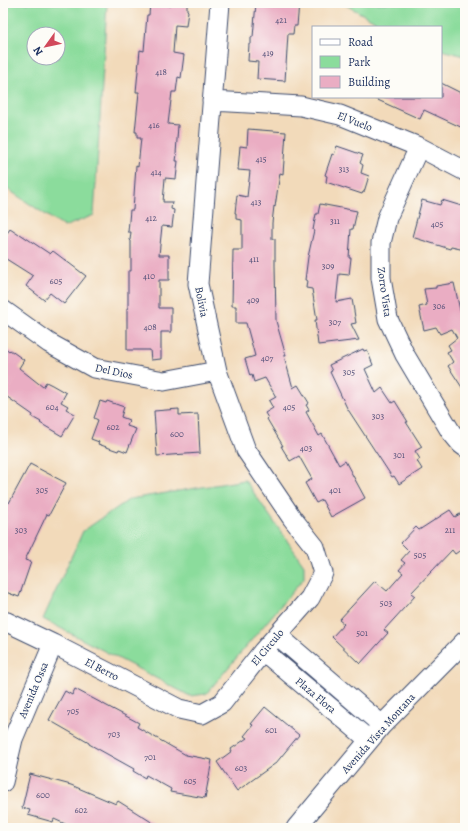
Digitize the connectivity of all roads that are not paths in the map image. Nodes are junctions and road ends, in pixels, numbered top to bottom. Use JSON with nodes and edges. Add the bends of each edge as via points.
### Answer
{"nodes":[{"id":1,"x":220,"y":3,"type":"edge"},
{"id":2,"x":212,"y":101,"type":"junction"},
{"id":3,"x":419,"y":147,"type":"junction"},
{"id":4,"x":465,"y":171,"type":"edge"},
{"id":5,"x":3,"y":310,"type":"edge"},
{"id":6,"x":217,"y":371,"type":"junction"},
{"id":7,"x":465,"y":447,"type":"edge"},
{"id":8,"x":323,"y":573,"type":"joint"},
{"id":9,"x":3,"y":621,"type":"edge"},
{"id":10,"x":277,"y":635,"type":"junction"},
{"id":11,"x":465,"y":641,"type":"edge"},
{"id":12,"x":53,"y":644,"type":"junction"},
{"id":13,"x":263,"y":650,"type":"junction"},
{"id":14,"x":202,"y":714,"type":"joint"},
{"id":15,"x":382,"y":725,"type":"junction"},
{"id":16,"x":369,"y":740,"type":"junction"},
{"id":17,"x":3,"y":782,"type":"edge"},
{"id":18,"x":296,"y":828,"type":"edge"}],
"edges":[{"from":1,"to":2,"type":"street","name":"Bolivia"},
{"from":2,"to":3,"type":"street","name":"El Vuelo","via":[[301,106],[340,115]]},
{"from":2,"to":6,"type":"street","name":"Bolivia","via":[[198,284]]},
{"from":3,"to":4,"type":"street","name":"El Vuelo"},
{"from":3,"to":7,"type":"street","name":"Zorro Vista","via":[[387,218],[381,244],[381,278],[388,319],[405,354],[451,432]]},
{"from":5,"to":6,"type":"street","name":"Del Dios","via":[[49,343],[94,368],[164,381]]},
{"from":6,"to":8,"type":"street","name":"Bolivia","via":[[246,450],[315,547]]},
{"from":8,"to":10,"type":"street","name":"El Circulo","via":[[310,598]]},
{"from":9,"to":12,"type":"street","name":"El Berro"},
{"from":10,"to":13,"type":"street","name":"El Circulo"},
{"from":10,"to":15,"type":"street","name":"Plaza Flora"},
{"from":11,"to":15,"type":"street","name":"Avenida Vista Montana"},
{"from":12,"to":14,"type":"street","name":"El Berro","via":[[179,709]]},
{"from":12,"to":17,"type":"street","name":"Avenida Ossa","via":[[13,739]]},
{"from":13,"to":14,"type":"street","name":"El Circulo","via":[[222,703]]},
{"from":13,"to":16,"type":"street","name":"Plaza Flora"},
{"from":15,"to":16,"type":"street","name":"Avenida Vista Montana"},
{"from":16,"to":18,"type":"street","name":"Avenida Vista Montana"}]}
